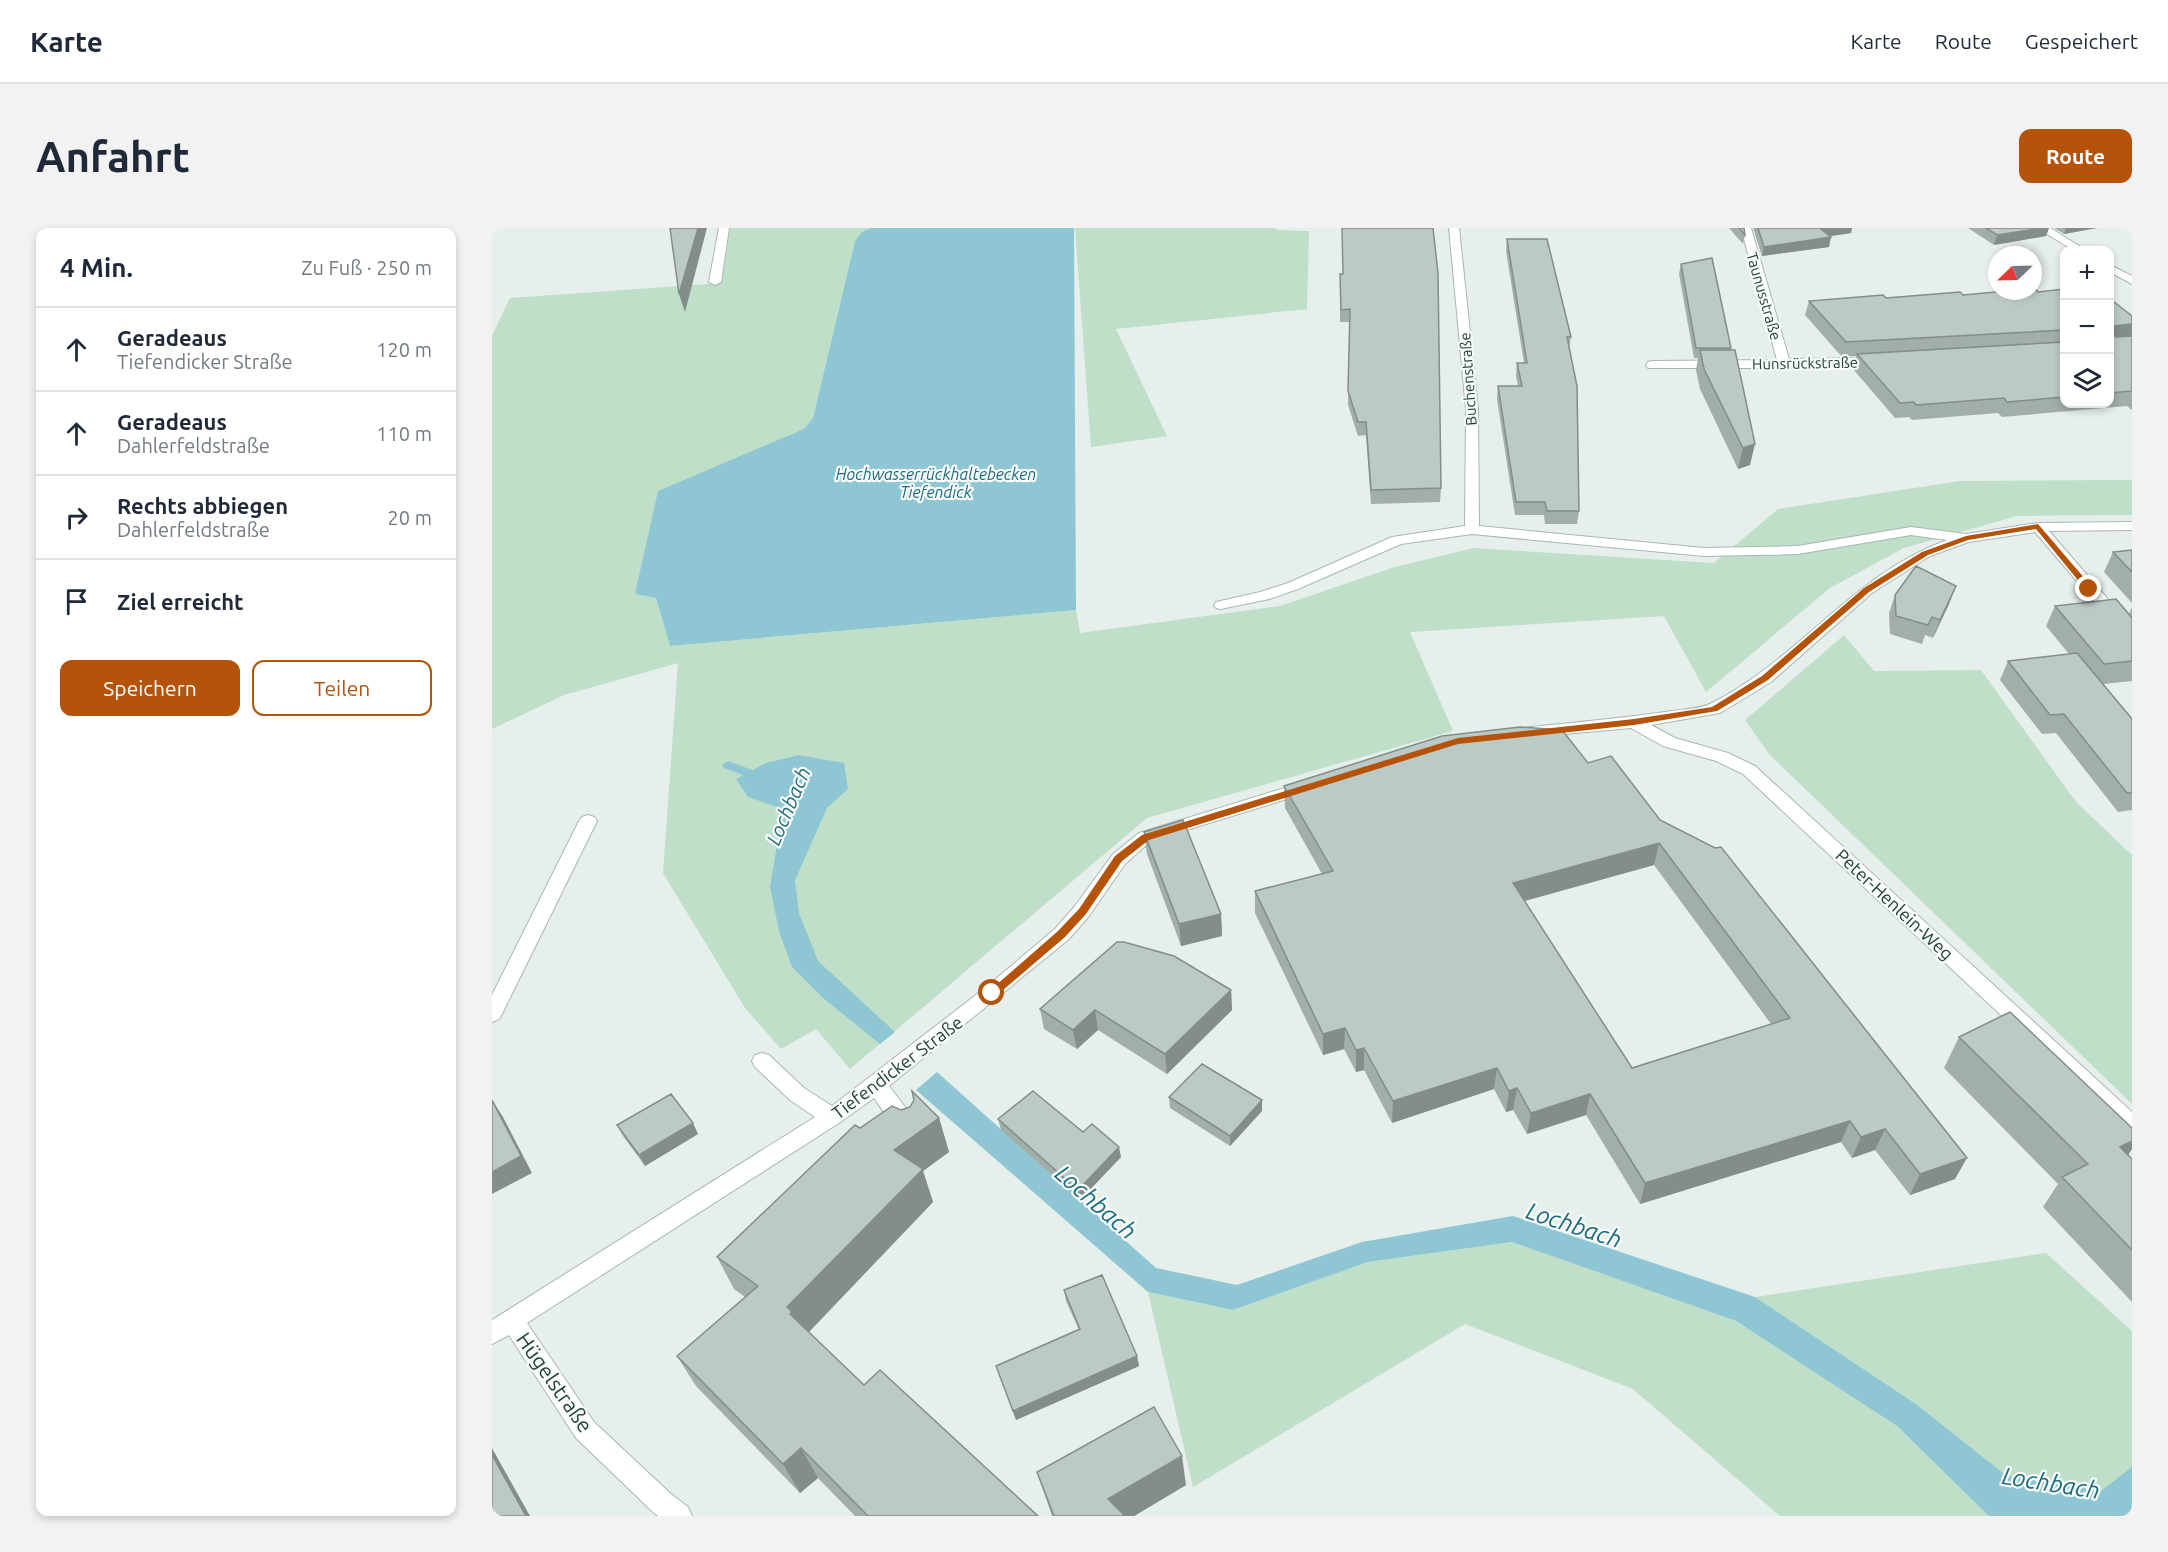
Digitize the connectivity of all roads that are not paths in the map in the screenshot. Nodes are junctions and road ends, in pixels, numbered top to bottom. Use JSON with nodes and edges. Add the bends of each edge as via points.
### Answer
{"nodes":[{"id":1,"x":724,"y":228,"type":"edge"},
{"id":2,"x":1454,"y":228,"type":"edge"},
{"id":3,"x":1746,"y":228,"type":"edge"},
{"id":4,"x":2042,"y":228,"type":"edge"},
{"id":5,"x":2073,"y":246,"type":"edge"},
{"id":6,"x":2114,"y":271,"type":"edge"},
{"id":7,"x":2132,"y":281,"type":"edge"},
{"id":8,"x":715,"y":282,"type":"dead end"},
{"id":9,"x":1887,"y":361,"type":"edge"},
{"id":10,"x":1784,"y":364,"type":"junction"},
{"id":11,"x":1652,"y":365,"type":"dead end"},
{"id":12,"x":2132,"y":526,"type":"edge"},
{"id":13,"x":2038,"y":527,"type":"junction"},
{"id":14,"x":1473,"y":530,"type":"junction"},
{"id":15,"x":1966,"y":538,"type":"junction"},
{"id":16,"x":1221,"y":605,"type":"dead end"},
{"id":17,"x":2132,"y":637,"type":"edge"},
{"id":18,"x":1634,"y":722,"type":"junction"},
{"id":19,"x":1513,"y":734,"type":"edge"},
{"id":20,"x":1324,"y":782,"type":"edge"},
{"id":21,"x":588,"y":822,"type":"dead end"},
{"id":22,"x":492,"y":1014,"type":"edge"},
{"id":23,"x":762,"y":1061,"type":"dead end"},
{"id":24,"x":876,"y":1085,"type":"junction"},
{"id":25,"x":832,"y":1117,"type":"junction"},
{"id":26,"x":2132,"y":1125,"type":"edge"},
{"id":27,"x":913,"y":1133,"type":"edge"},
{"id":28,"x":502,"y":1327,"type":"edge"},
{"id":29,"x":679,"y":1516,"type":"edge"}],
"edges":[{"from":1,"to":8,"type":"street"},
{"from":2,"to":14,"type":"street","name":"Buchenstraße","via":[[1472,409]]},
{"from":3,"to":10,"type":"street","name":"Taunusstraße"},
{"from":4,"to":5,"type":"street"},
{"from":6,"to":7,"type":"street"},
{"from":9,"to":10,"type":"street","name":"Hunsrückstraße"},
{"from":10,"to":11,"type":"street","name":"Hunsrückstraße"},
{"from":12,"to":13,"type":"street"},
{"from":13,"to":15,"type":"street"},
{"from":13,"to":17,"type":"street"},
{"from":14,"to":15,"type":"street","via":[[1704,552],[1798,550],[1911,531]]},
{"from":14,"to":16,"type":"street","via":[[1397,540],[1293,586]]},
{"from":15,"to":18,"type":"street","via":[[1925,553],[1867,590],[1765,678],[1714,709]]},
{"from":18,"to":19,"type":"street"},
{"from":18,"to":26,"type":"street","name":"Peter-Henlein-Weg","via":[[1669,742],[1722,757],[1749,770]]},
{"from":20,"to":24,"type":"street","name":"Tiefendicker Straße","via":[[1145,837],[1119,859],[1062,934]]},
{"from":21,"to":22,"type":"street"},
{"from":23,"to":25,"type":"street","via":[[796,1094]]},
{"from":24,"to":25,"type":"street","name":"Tiefendicker Straße"},
{"from":24,"to":27,"type":"street"},
{"from":25,"to":28,"type":"street","name":"Tiefendicker Straße"},
{"from":28,"to":29,"type":"street","name":"Hügelstraße","via":[[585,1430]]}]}
